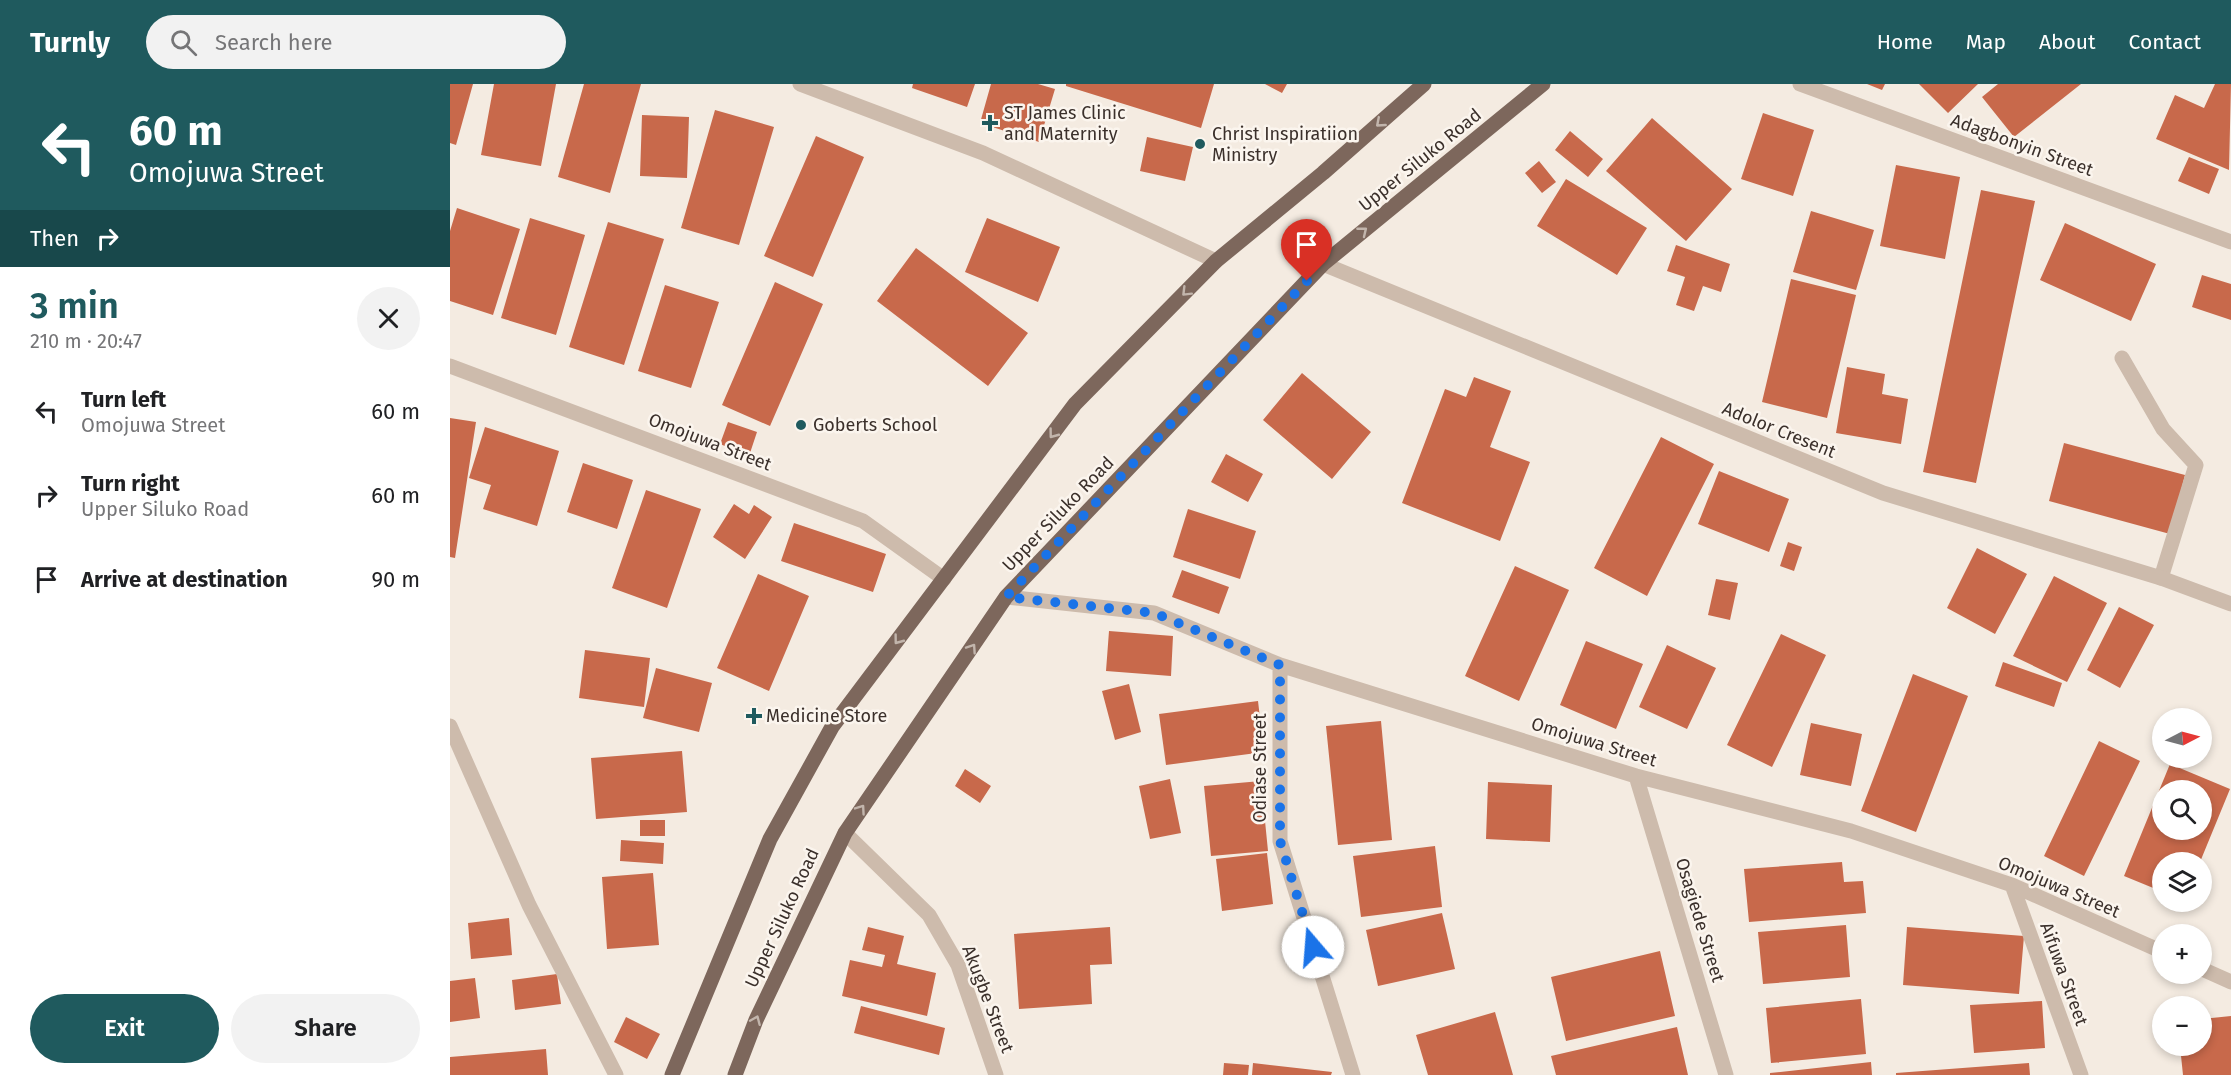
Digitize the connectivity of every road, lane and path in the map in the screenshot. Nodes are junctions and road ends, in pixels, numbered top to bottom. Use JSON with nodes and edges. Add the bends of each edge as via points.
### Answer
{"nodes":[{"id":1,"x":800,"y":84,"type":"edge"},
{"id":2,"x":1424,"y":84,"type":"edge"},
{"id":3,"x":1544,"y":84,"type":"edge"},
{"id":4,"x":1800,"y":84,"type":"edge"},
{"id":5,"x":2231,"y":242,"type":"edge"},
{"id":6,"x":1216,"y":261,"type":"junction"},
{"id":7,"x":1323,"y":264,"type":"junction"},
{"id":8,"x":2122,"y":358,"type":"dead end"},
{"id":9,"x":450,"y":366,"type":"edge"},
{"id":10,"x":2160,"y":578,"type":"junction"},
{"id":11,"x":944,"y":579,"type":"junction"},
{"id":12,"x":1006,"y":597,"type":"junction"},
{"id":13,"x":2231,"y":604,"type":"edge"},
{"id":14,"x":1280,"y":665,"type":"junction"},
{"id":15,"x":450,"y":726,"type":"edge"},
{"id":16,"x":1636,"y":776,"type":"junction"},
{"id":17,"x":845,"y":833,"type":"junction"},
{"id":18,"x":2012,"y":885,"type":"junction"},
{"id":19,"x":2152,"y":947,"type":"edge"},
{"id":20,"x":2212,"y":973,"type":"edge"},
{"id":21,"x":2231,"y":982,"type":"edge"},
{"id":22,"x":616,"y":1075,"type":"edge"},
{"id":23,"x":672,"y":1075,"type":"edge"},
{"id":24,"x":735,"y":1075,"type":"edge"},
{"id":25,"x":996,"y":1075,"type":"edge"},
{"id":26,"x":1353,"y":1075,"type":"edge"},
{"id":27,"x":1726,"y":1075,"type":"edge"},
{"id":28,"x":2080,"y":1075,"type":"edge"}],
"edges":[{"from":1,"to":6,"type":"street","via":[[983,153]]},
{"from":2,"to":6,"type":"main road","one_way":true},
{"from":7,"to":3,"type":"main road","name":"Upper Siluko Road","one_way":true},
{"from":4,"to":5,"type":"street","name":"Adagbonyin Street"},
{"from":6,"to":11,"type":"main road","one_way":true,"via":[[1075,404]]},
{"from":7,"to":10,"type":"street","name":"Adolor Cresent","via":[[1883,493]]},
{"from":7,"to":12,"type":"main road","name":"Upper Siluko Road"},
{"from":8,"to":10,"type":"street","via":[[2163,429],[2196,465]]},
{"from":9,"to":11,"type":"street","name":"Omojuwa Street","via":[[863,521]]},
{"from":10,"to":13,"type":"street","name":"Adolor Cresent"},
{"from":11,"to":23,"type":"main road","one_way":true,"via":[[826,737],[770,839]]},
{"from":12,"to":14,"type":"street","name":"Omojuwa Street","via":[[1154,613]]},
{"from":17,"to":12,"type":"main road","name":"Upper Siluko Road","one_way":true},
{"from":14,"to":16,"type":"street","name":"Omojuwa Street"},
{"from":14,"to":26,"type":"street","name":"Odiase Street","via":[[1280,841]]},
{"from":15,"to":22,"type":"street","via":[[529,905]]},
{"from":16,"to":18,"type":"street","name":"Omojuwa Street","via":[[1851,831]]},
{"from":16,"to":27,"type":"street","name":"Osagiede Street"},
{"from":24,"to":17,"type":"main road","name":"Upper Siluko Road","one_way":true,"via":[[756,1020]]},
{"from":17,"to":25,"type":"street","name":"Akugbe Street","via":[[929,915],[958,965]]},
{"from":18,"to":19,"type":"street","name":"Omojuwa Street"},
{"from":18,"to":28,"type":"street","name":"Aifuwa Street"},
{"from":20,"to":21,"type":"street"}]}
